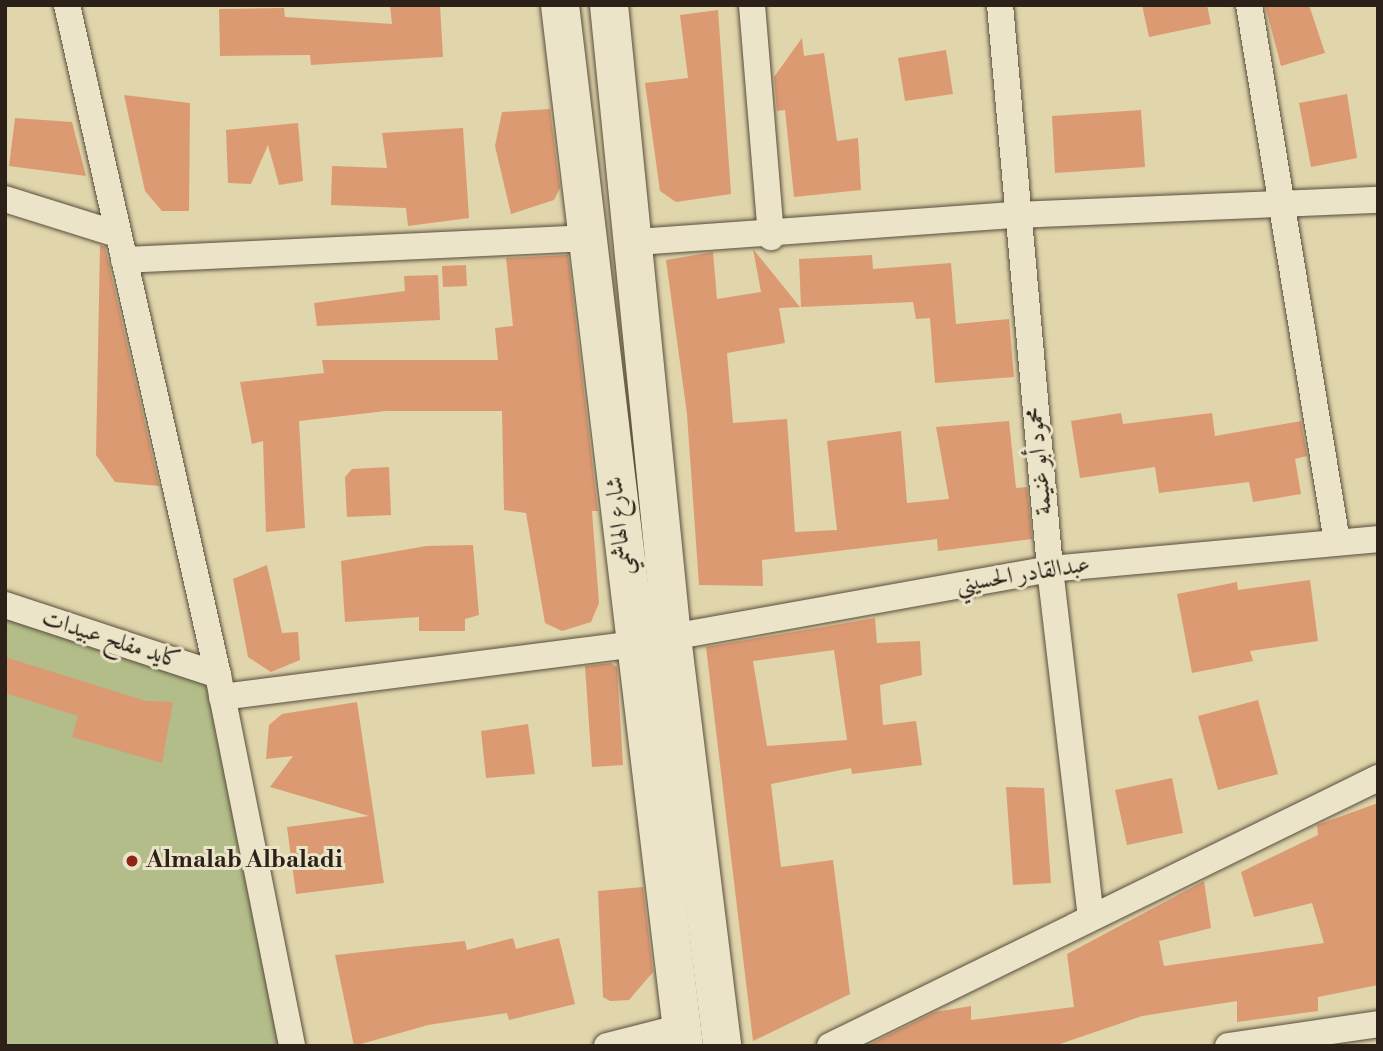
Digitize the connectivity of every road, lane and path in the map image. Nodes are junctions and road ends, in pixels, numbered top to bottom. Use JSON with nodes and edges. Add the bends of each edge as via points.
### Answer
{"nodes":[{"id":1,"x":67,"y":5,"type":"edge"},
{"id":2,"x":560,"y":5,"type":"edge"},
{"id":3,"x":609,"y":5,"type":"edge"},
{"id":4,"x":752,"y":5,"type":"edge"},
{"id":5,"x":1000,"y":5,"type":"edge"},
{"id":6,"x":1249,"y":5,"type":"edge"},
{"id":7,"x":5,"y":199,"type":"edge"},
{"id":8,"x":1280,"y":200,"type":"junction"},
{"id":9,"x":1378,"y":200,"type":"edge"},
{"id":10,"x":1017,"y":215,"type":"junction"},
{"id":11,"x":117,"y":234,"type":"junction"},
{"id":12,"x":771,"y":237,"type":"junction"},
{"id":13,"x":587,"y":238,"type":"junction"},
{"id":14,"x":635,"y":242,"type":"junction"},
{"id":15,"x":124,"y":260,"type":"junction"},
{"id":16,"x":1378,"y":539,"type":"edge"},
{"id":17,"x":1337,"y":542,"type":"junction"},
{"id":18,"x":1049,"y":569,"type":"junction"},
{"id":19,"x":5,"y":605,"type":"edge"},
{"id":20,"x":672,"y":637,"type":"junction"},
{"id":21,"x":633,"y":644,"type":"junction"},
{"id":22,"x":220,"y":686,"type":"junction"},
{"id":23,"x":1378,"y":778,"type":"edge"},
{"id":24,"x":1091,"y":916,"type":"junction"},
{"id":25,"x":1378,"y":1024,"type":"edge"},
{"id":26,"x":683,"y":1036,"type":"edge"},
{"id":27,"x":292,"y":1046,"type":"edge"},
{"id":28,"x":607,"y":1046,"type":"edge"},
{"id":29,"x":722,"y":1046,"type":"edge"},
{"id":30,"x":830,"y":1046,"type":"edge"},
{"id":31,"x":1228,"y":1046,"type":"edge"}],
"edges":[{"from":1,"to":11,"type":"street"},
{"from":2,"to":13,"type":"main road","name":"شارع الهاشمي"},
{"from":3,"to":14,"type":"main road","name":"شارع الهاشمي"},
{"from":4,"to":12,"type":"street"},
{"from":5,"to":10,"type":"street","name":"محمود أبو غنيمة"},
{"from":6,"to":8,"type":"street"},
{"from":7,"to":11,"type":"street"},
{"from":8,"to":9,"type":"street"},
{"from":8,"to":10,"type":"street"},
{"from":8,"to":17,"type":"street"},
{"from":10,"to":12,"type":"street"},
{"from":10,"to":18,"type":"street","name":"محمود أبو غنيمة"},
{"from":11,"to":15,"type":"street"},
{"from":12,"to":14,"type":"street"},
{"from":13,"to":15,"type":"street"},
{"from":13,"to":21,"type":"main road","name":"شارع الهاشمي"},
{"from":14,"to":20,"type":"main road","name":"شارع الهاشمي"},
{"from":15,"to":22,"type":"street"},
{"from":16,"to":17,"type":"street","name":"عبدالقادر الحسيني"},
{"from":17,"to":18,"type":"street","name":"عبدالقادر الحسيني"},
{"from":18,"to":20,"type":"street","name":"عبدالقادر الحسيني"},
{"from":18,"to":24,"type":"street","name":"محمود أبو غنيمة"},
{"from":19,"to":22,"type":"street","name":"كايد مفلح عبيدات"},
{"from":20,"to":29,"type":"main road","name":"شارع الهاشمي"},
{"from":21,"to":22,"type":"street"},
{"from":21,"to":26,"type":"main road","name":"شارع الهاشمي"},
{"from":22,"to":27,"type":"street"},
{"from":23,"to":24,"type":"street"},
{"from":24,"to":30,"type":"street"},
{"from":25,"to":31,"type":"street"},
{"from":26,"to":28,"type":"street"}]}
